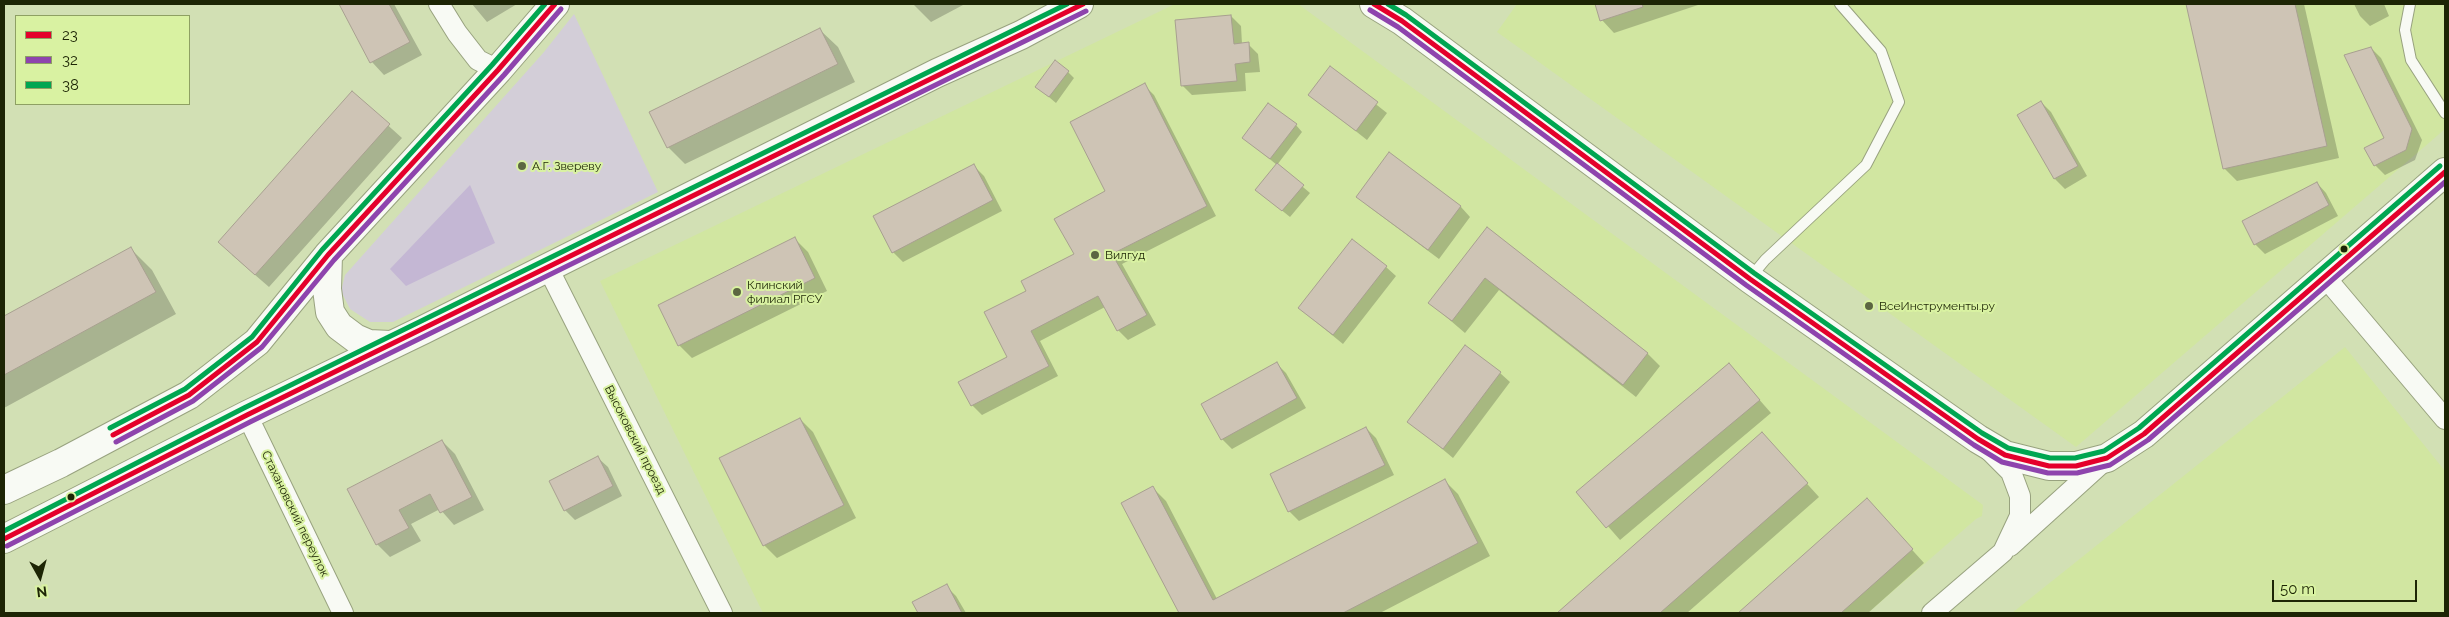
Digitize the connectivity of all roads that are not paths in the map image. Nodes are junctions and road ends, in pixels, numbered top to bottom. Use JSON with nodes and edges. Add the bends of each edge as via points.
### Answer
{"nodes":[{"id":1,"x":439,"y":4,"type":"edge"},
{"id":2,"x":555,"y":4,"type":"edge"},
{"id":3,"x":1374,"y":4,"type":"edge"},
{"id":4,"x":1840,"y":4,"type":"edge"},
{"id":5,"x":2410,"y":4,"type":"edge"},
{"id":6,"x":1079,"y":5,"type":"edge"},
{"id":7,"x":498,"y":70,"type":"junction"},
{"id":8,"x":2445,"y":113,"type":"edge"},
{"id":9,"x":2445,"y":172,"type":"edge"},
{"id":10,"x":328,"y":255,"type":"junction"},
{"id":11,"x":548,"y":268,"type":"junction"},
{"id":12,"x":2325,"y":277,"type":"junction"},
{"id":13,"x":1750,"y":279,"type":"junction"},
{"id":14,"x":390,"y":345,"type":"junction"},
{"id":15,"x":248,"y":415,"type":"junction"},
{"id":16,"x":2445,"y":419,"type":"edge"},
{"id":17,"x":1978,"y":439,"type":"junction"},
{"id":18,"x":2107,"y":458,"type":"junction"},
{"id":19,"x":4,"y":490,"type":"edge"},
{"id":20,"x":4,"y":539,"type":"edge"},
{"id":21,"x":2003,"y":552,"type":"junction"},
{"id":22,"x":343,"y":613,"type":"edge"},
{"id":23,"x":722,"y":613,"type":"edge"},
{"id":24,"x":1932,"y":613,"type":"edge"}],
"edges":[{"from":1,"to":7,"type":"street","via":[[478,60]]},
{"from":2,"to":7,"type":"main road"},
{"from":3,"to":13,"type":"main road","via":[[1402,21]]},
{"from":4,"to":13,"type":"lane","via":[[1881,51],[1899,102],[1866,165],[1765,260]]},
{"from":5,"to":8,"type":"lane","via":[[2405,30],[2410,60]]},
{"from":6,"to":11,"type":"main road"},
{"from":7,"to":10,"type":"main road"},
{"from":9,"to":12,"type":"main road"},
{"from":10,"to":14,"type":"main road","via":[[330,312],[339,326],[369,344]]},
{"from":10,"to":19,"type":"main road","via":[[257,342],[189,395]]},
{"from":11,"to":14,"type":"main road"},
{"from":11,"to":23,"type":"street","name":"Высоковский проезд"},
{"from":12,"to":16,"type":"street"},
{"from":12,"to":18,"type":"main road","via":[[2144,434]]},
{"from":13,"to":17,"type":"main road"},
{"from":14,"to":15,"type":"main road"},
{"from":15,"to":20,"type":"main road"},
{"from":15,"to":22,"type":"street","name":"Стахановский переулок"},
{"from":17,"to":18,"type":"main road","via":[[2005,455],[2049,466],[2076,466]]},
{"from":17,"to":21,"type":"street","via":[[2011,472],[2020,496],[2020,516]]},
{"from":18,"to":21,"type":"street"},
{"from":21,"to":24,"type":"street"}]}
